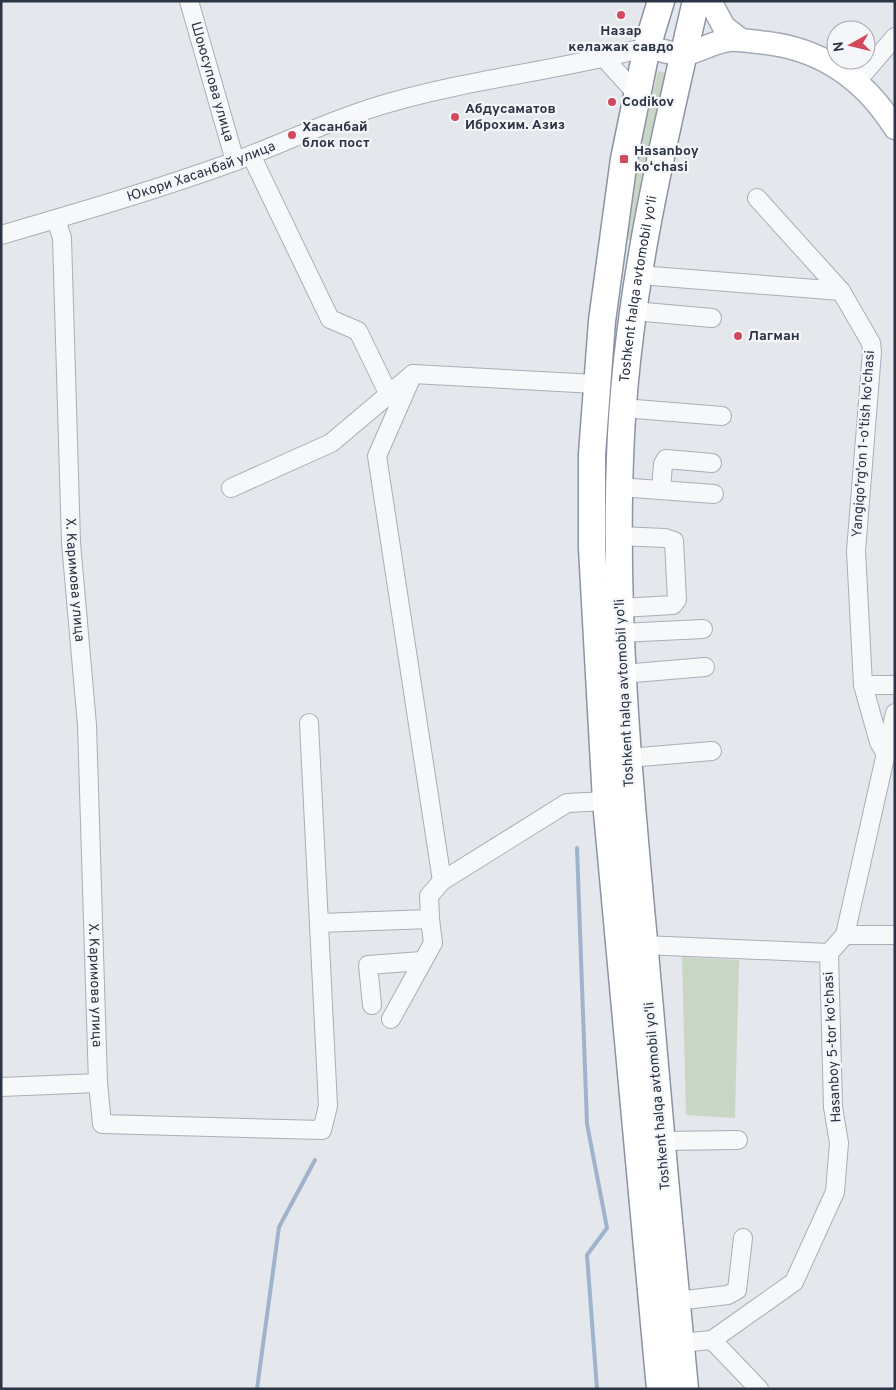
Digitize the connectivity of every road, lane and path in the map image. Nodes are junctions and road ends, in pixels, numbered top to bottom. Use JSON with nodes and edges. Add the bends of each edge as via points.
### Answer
{"nodes":[{"id":1,"x":189,"y":1,"type":"edge"},
{"id":2,"x":661,"y":1,"type":"edge"},
{"id":3,"x":696,"y":1,"type":"edge"},
{"id":4,"x":710,"y":1,"type":"edge"},
{"id":5,"x":895,"y":36,"type":"edge"},
{"id":6,"x":741,"y":40,"type":"junction"},
{"id":7,"x":647,"y":47,"type":"junction"},
{"id":8,"x":684,"y":54,"type":"junction"},
{"id":9,"x":605,"y":59,"type":"junction"},
{"id":10,"x":857,"y":81,"type":"junction"},
{"id":11,"x":636,"y":93,"type":"junction"},
{"id":12,"x":895,"y":128,"type":"edge"},
{"id":13,"x":243,"y":158,"type":"junction"},
{"id":14,"x":757,"y":198,"type":"dead end"},
{"id":15,"x":56,"y":219,"type":"junction"},
{"id":16,"x":1,"y":235,"type":"edge"},
{"id":17,"x":611,"y":258,"type":"junction"},
{"id":18,"x":640,"y":269,"type":"junction"},
{"id":19,"x":841,"y":291,"type":"junction"},
{"id":20,"x":634,"y":311,"type":"junction"},
{"id":21,"x":712,"y":318,"type":"dead end"},
{"id":22,"x":413,"y":374,"type":"junction"},
{"id":23,"x":595,"y":384,"type":"junction"},
{"id":24,"x":388,"y":395,"type":"junction"},
{"id":25,"x":623,"y":408,"type":"junction"},
{"id":26,"x":722,"y":416,"type":"dead end"},
{"id":27,"x":712,"y":463,"type":"dead end"},
{"id":28,"x":619,"y":487,"type":"junction"},
{"id":29,"x":231,"y":488,"type":"dead end"},
{"id":30,"x":661,"y":490,"type":"junction"},
{"id":31,"x":714,"y":494,"type":"dead end"},
{"id":32,"x":618,"y":536,"type":"junction"},
{"id":33,"x":620,"y":620,"type":"junction"},
{"id":34,"x":703,"y":629,"type":"dead end"},
{"id":35,"x":705,"y":667,"type":"dead end"},
{"id":36,"x":622,"y":674,"type":"junction"},
{"id":37,"x":863,"y":685,"type":"junction"},
{"id":38,"x":895,"y":685,"type":"edge"},
{"id":39,"x":895,"y":713,"type":"edge"},
{"id":40,"x":309,"y":723,"type":"dead end"},
{"id":41,"x":712,"y":751,"type":"dead end"},
{"id":42,"x":890,"y":756,"type":"edge"},
{"id":43,"x":628,"y":758,"type":"junction"},
{"id":44,"x":606,"y":801,"type":"junction"},
{"id":45,"x":442,"y":881,"type":"junction"},
{"id":46,"x":430,"y":919,"type":"junction"},
{"id":47,"x":319,"y":923,"type":"junction"},
{"id":48,"x":844,"y":935,"type":"junction"},
{"id":49,"x":895,"y":935,"type":"edge"},
{"id":50,"x":644,"y":945,"type":"junction"},
{"id":51,"x":829,"y":954,"type":"junction"},
{"id":52,"x":422,"y":962,"type":"junction"},
{"id":53,"x":372,"y":1005,"type":"dead end"},
{"id":54,"x":391,"y":1019,"type":"dead end"},
{"id":55,"x":98,"y":1083,"type":"junction"},
{"id":56,"x":1,"y":1087,"type":"edge"},
{"id":57,"x":738,"y":1140,"type":"dead end"},
{"id":58,"x":662,"y":1141,"type":"junction"},
{"id":59,"x":743,"y":1238,"type":"dead end"},
{"id":60,"x":676,"y":1301,"type":"junction"},
{"id":61,"x":712,"y":1340,"type":"junction"},
{"id":62,"x":680,"y":1342,"type":"junction"},
{"id":63,"x":660,"y":1389,"type":"edge"},
{"id":64,"x":684,"y":1389,"type":"edge"},
{"id":65,"x":759,"y":1389,"type":"edge"}],
"edges":[{"from":1,"to":13,"type":"street","name":"Шоюсупова улица"},
{"from":2,"to":7,"type":"highway","name":"Toshkent halqa avtomobil yo'li"},
{"from":3,"to":8,"type":"highway","name":"Toshkent halqa avtomobil yo'li"},
{"from":4,"to":6,"type":"main road","via":[[724,27]]},
{"from":5,"to":10,"type":"street"},
{"from":6,"to":8,"type":"main road","via":[[714,43]]},
{"from":6,"to":10,"type":"main road","via":[[809,53]]},
{"from":7,"to":8,"type":"main road"},
{"from":7,"to":9,"type":"street","name":"Юкори Хасанбай улица"},
{"from":7,"to":11,"type":"highway","name":"Toshkent halqa avtomobil yo'li"},
{"from":8,"to":18,"type":"highway","name":"Toshkent halqa avtomobil yo'li"},
{"from":9,"to":11,"type":"street"},
{"from":9,"to":13,"type":"street","name":"Юкори Хасанбай улица","via":[[456,86],[391,102],[328,123]]},
{"from":10,"to":12,"type":"main road"},
{"from":11,"to":17,"type":"highway","name":"Toshkent halqa avtomobil yo'li"},
{"from":13,"to":15,"type":"street","name":"Юкори Хасанбай улица"},
{"from":13,"to":24,"type":"street","name":"Шоюсупова улица","via":[[330,319],[358,331]]},
{"from":14,"to":19,"type":"street","name":"Yangiqo'rg'on 1-o'tish ko'chasi"},
{"from":15,"to":16,"type":"street","name":"Юкори Хасанбай улица"},
{"from":15,"to":55,"type":"street","name":"Х. Каримова улица","via":[[62,238],[71,543],[88,725]]},
{"from":17,"to":18,"type":"highway"},
{"from":17,"to":23,"type":"highway","name":"Toshkent halqa avtomobil yo'li"},
{"from":18,"to":19,"type":"street"},
{"from":18,"to":20,"type":"highway","name":"Toshkent halqa avtomobil yo'li"},
{"from":19,"to":37,"type":"street","name":"Yangiqo'rg'on 1-o'tish ko'chasi","via":[[871,343],[872,352],[856,551]]},
{"from":20,"to":21,"type":"street"},
{"from":20,"to":25,"type":"highway","name":"Toshkent halqa avtomobil yo'li"},
{"from":22,"to":23,"type":"street"},
{"from":22,"to":24,"type":"street"},
{"from":22,"to":45,"type":"street","via":[[377,456]]},
{"from":23,"to":44,"type":"highway","name":"Toshkent halqa avtomobil yo'li","via":[[592,548]]},
{"from":24,"to":29,"type":"street","via":[[331,443]]},
{"from":25,"to":26,"type":"street"},
{"from":25,"to":28,"type":"highway","name":"Toshkent halqa avtomobil yo'li"},
{"from":27,"to":30,"type":"street","via":[[666,459]]},
{"from":28,"to":30,"type":"street"},
{"from":28,"to":32,"type":"highway","name":"Toshkent halqa avtomobil yo'li"},
{"from":30,"to":31,"type":"street"},
{"from":32,"to":33,"type":"highway","name":"Toshkent halqa avtomobil yo'li"},
{"from":32,"to":33,"type":"street","via":[[674,541],[677,600],[673,605]]},
{"from":33,"to":34,"type":"street"},
{"from":33,"to":36,"type":"highway","name":"Toshkent halqa avtomobil yo'li"},
{"from":35,"to":36,"type":"street"},
{"from":36,"to":43,"type":"highway","name":"Toshkent halqa avtomobil yo'li"},
{"from":37,"to":38,"type":"street"},
{"from":37,"to":42,"type":"street","name":"Yangiqo'rg'on 1-o'tish ko'chasi","via":[[879,742]]},
{"from":39,"to":42,"type":"street","name":"Hasanboy 5-tor ko'chasi"},
{"from":40,"to":47,"type":"street","name":"Х. Каримова улица"},
{"from":41,"to":43,"type":"street"},
{"from":42,"to":48,"type":"street","name":"Hasanboy 5-tor ko'chasi"},
{"from":43,"to":50,"type":"highway","name":"Toshkent halqa avtomobil yo'li"},
{"from":44,"to":45,"type":"street","via":[[567,803]]},
{"from":44,"to":63,"type":"highway","name":"Toshkent halqa avtomobil yo'li"},
{"from":45,"to":46,"type":"street","via":[[429,896]]},
{"from":46,"to":47,"type":"street"},
{"from":46,"to":52,"type":"street","via":[[433,942]]},
{"from":47,"to":55,"type":"street","name":"Х. Каримова улица","via":[[328,1106],[322,1130],[102,1124]]},
{"from":48,"to":49,"type":"street"},
{"from":48,"to":51,"type":"street","name":"Hasanboy 5-tor ko'chasi"},
{"from":50,"to":51,"type":"street"},
{"from":50,"to":58,"type":"highway","name":"Toshkent halqa avtomobil yo'li"},
{"from":51,"to":61,"type":"street","name":"Hasanboy 5-tor ko'chasi","via":[[833,1107],[839,1143],[835,1192],[794,1282]]},
{"from":52,"to":53,"type":"street","via":[[368,965]]},
{"from":52,"to":54,"type":"street"},
{"from":55,"to":56,"type":"street"},
{"from":57,"to":58,"type":"street"},
{"from":58,"to":60,"type":"highway","name":"Toshkent halqa avtomobil yo'li"},
{"from":59,"to":60,"type":"street","via":[[737,1290],[728,1295]]},
{"from":60,"to":62,"type":"highway","name":"Toshkent halqa avtomobil yo'li"},
{"from":61,"to":62,"type":"street"},
{"from":61,"to":65,"type":"street"},
{"from":62,"to":64,"type":"highway","name":"Toshkent halqa avtomobil yo'li"}]}
